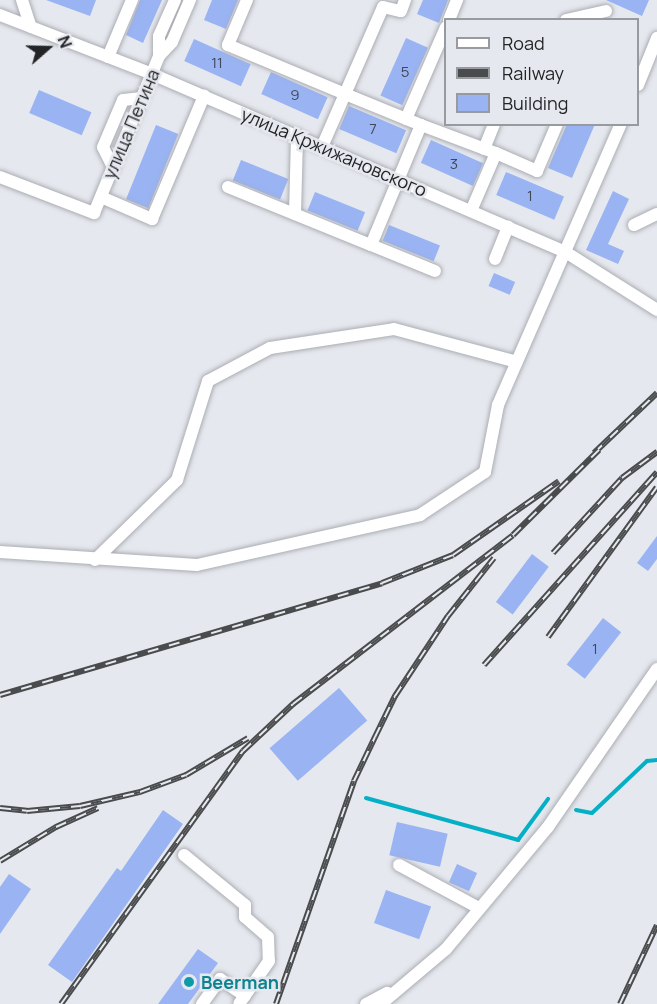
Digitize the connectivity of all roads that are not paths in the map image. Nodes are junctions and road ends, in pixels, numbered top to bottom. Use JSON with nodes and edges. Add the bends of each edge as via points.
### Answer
{"nodes":[{"id":1,"x":22,"y":0,"type":"edge"},
{"id":2,"x":132,"y":0,"type":"edge"},
{"id":3,"x":175,"y":0,"type":"edge"},
{"id":4,"x":190,"y":0,"type":"edge"},
{"id":5,"x":247,"y":0,"type":"edge"},
{"id":6,"x":405,"y":0,"type":"edge"},
{"id":7,"x":457,"y":0,"type":"edge"},
{"id":8,"x":606,"y":10,"type":"edge"},
{"id":9,"x":0,"y":15,"type":"edge"},
{"id":10,"x":450,"y":18,"type":"edge"},
{"id":11,"x":574,"y":18,"type":"edge"},
{"id":12,"x":30,"y":27,"type":"junction"},
{"id":13,"x":444,"y":32,"type":"edge"},
{"id":14,"x":657,"y":38,"type":"edge"},
{"id":15,"x":159,"y":56,"type":"junction"},
{"id":16,"x":108,"y":57,"type":"junction"},
{"id":17,"x":152,"y":74,"type":"junction"},
{"id":18,"x":639,"y":83,"type":"edge"},
{"id":19,"x":345,"y":94,"type":"junction"},
{"id":20,"x":204,"y":96,"type":"junction"},
{"id":21,"x":406,"y":119,"type":"junction"},
{"id":22,"x":421,"y":125,"type":"junction"},
{"id":23,"x":494,"y":126,"type":"edge"},
{"id":24,"x":556,"y":126,"type":"edge"},
{"id":25,"x":620,"y":126,"type":"edge"},
{"id":26,"x":297,"y":135,"type":"junction"},
{"id":27,"x":322,"y":147,"type":"junction"},
{"id":28,"x":490,"y":151,"type":"junction"},
{"id":29,"x":0,"y":177,"type":"edge"},
{"id":30,"x":399,"y":179,"type":"junction"},
{"id":31,"x":228,"y":187,"type":"dead end"},
{"id":32,"x":101,"y":197,"type":"junction"},
{"id":33,"x":471,"y":211,"type":"junction"},
{"id":34,"x":295,"y":214,"type":"junction"},
{"id":35,"x":657,"y":214,"type":"edge"},
{"id":36,"x":634,"y":225,"type":"dead end"},
{"id":37,"x":508,"y":228,"type":"junction"},
{"id":38,"x":371,"y":245,"type":"junction"},
{"id":39,"x":567,"y":253,"type":"junction"},
{"id":40,"x":495,"y":260,"type":"dead end"},
{"id":41,"x":435,"y":271,"type":"dead end"},
{"id":42,"x":657,"y":310,"type":"edge"},
{"id":43,"x":518,"y":362,"type":"junction"},
{"id":44,"x":0,"y":552,"type":"edge"},
{"id":45,"x":95,"y":560,"type":"junction"},
{"id":46,"x":657,"y":669,"type":"edge"},
{"id":47,"x":184,"y":855,"type":"dead end"},
{"id":48,"x":399,"y":865,"type":"dead end"},
{"id":49,"x":480,"y":909,"type":"junction"},
{"id":50,"x":398,"y":987,"type":"junction"},
{"id":51,"x":242,"y":1000,"type":"edge"},
{"id":52,"x":202,"y":1004,"type":"edge"},
{"id":53,"x":366,"y":1004,"type":"edge"},
{"id":54,"x":381,"y":1004,"type":"edge"}],
"edges":[{"from":1,"to":12,"type":"street"},
{"from":2,"to":16,"type":"street"},
{"from":3,"to":15,"type":"street","name":"улица Петина","via":[[159,36]]},
{"from":4,"to":15,"type":"street","via":[[172,42]]},
{"from":5,"to":19,"type":"street","via":[[228,45]]},
{"from":6,"to":19,"type":"street","via":[[401,11],[383,7]]},
{"from":7,"to":10,"type":"street"},
{"from":8,"to":11,"type":"street"},
{"from":9,"to":12,"type":"street","name":"улица Кржижановского"},
{"from":12,"to":16,"type":"street","name":"улица Кржижановского"},
{"from":13,"to":21,"type":"street"},
{"from":14,"to":18,"type":"street"},
{"from":15,"to":17,"type":"street","name":"улица Петина"},
{"from":16,"to":17,"type":"street","name":"улица Кржижановского"},
{"from":17,"to":20,"type":"street","name":"улица Кржижановского"},
{"from":17,"to":32,"type":"street","name":"улица Петина"},
{"from":19,"to":21,"type":"street"},
{"from":19,"to":27,"type":"street"},
{"from":20,"to":26,"type":"street","name":"улица Кржижановского"},
{"from":20,"to":32,"type":"street","via":[[152,219]]},
{"from":21,"to":22,"type":"street"},
{"from":22,"to":28,"type":"street"},
{"from":22,"to":30,"type":"street"},
{"from":23,"to":28,"type":"street"},
{"from":24,"to":28,"type":"street","via":[[537,171]]},
{"from":25,"to":39,"type":"street"},
{"from":26,"to":27,"type":"street","name":"улица Кржижановского"},
{"from":26,"to":34,"type":"street"},
{"from":27,"to":30,"type":"street","name":"улица Кржижановского"},
{"from":28,"to":33,"type":"street"},
{"from":29,"to":32,"type":"street","name":"улица Петина","via":[[94,213]]},
{"from":30,"to":33,"type":"street","name":"улица Кржижановского"},
{"from":30,"to":38,"type":"street"},
{"from":31,"to":34,"type":"street"},
{"from":33,"to":37,"type":"street","name":"улица Кржижановского"},
{"from":34,"to":38,"type":"street"},
{"from":35,"to":36,"type":"street"},
{"from":37,"to":39,"type":"street","name":"улица Кржижановского"},
{"from":37,"to":40,"type":"street"},
{"from":38,"to":41,"type":"street"},
{"from":39,"to":42,"type":"street","name":"улица Кржижановского"},
{"from":39,"to":43,"type":"street"},
{"from":43,"to":45,"type":"street","via":[[498,405],[485,472],[420,515],[197,565]]},
{"from":43,"to":45,"type":"street","via":[[394,329],[270,348],[208,381],[177,480]]},
{"from":44,"to":45,"type":"street"},
{"from":46,"to":49,"type":"street","via":[[548,827]]},
{"from":47,"to":51,"type":"street","via":[[245,905],[245,917],[268,937],[268,961]]},
{"from":48,"to":49,"type":"street"},
{"from":49,"to":50,"type":"street","via":[[446,949]]},
{"from":50,"to":53,"type":"street"},
{"from":50,"to":54,"type":"street"},
{"from":51,"to":52,"type":"street","via":[[220,979]]}]}
